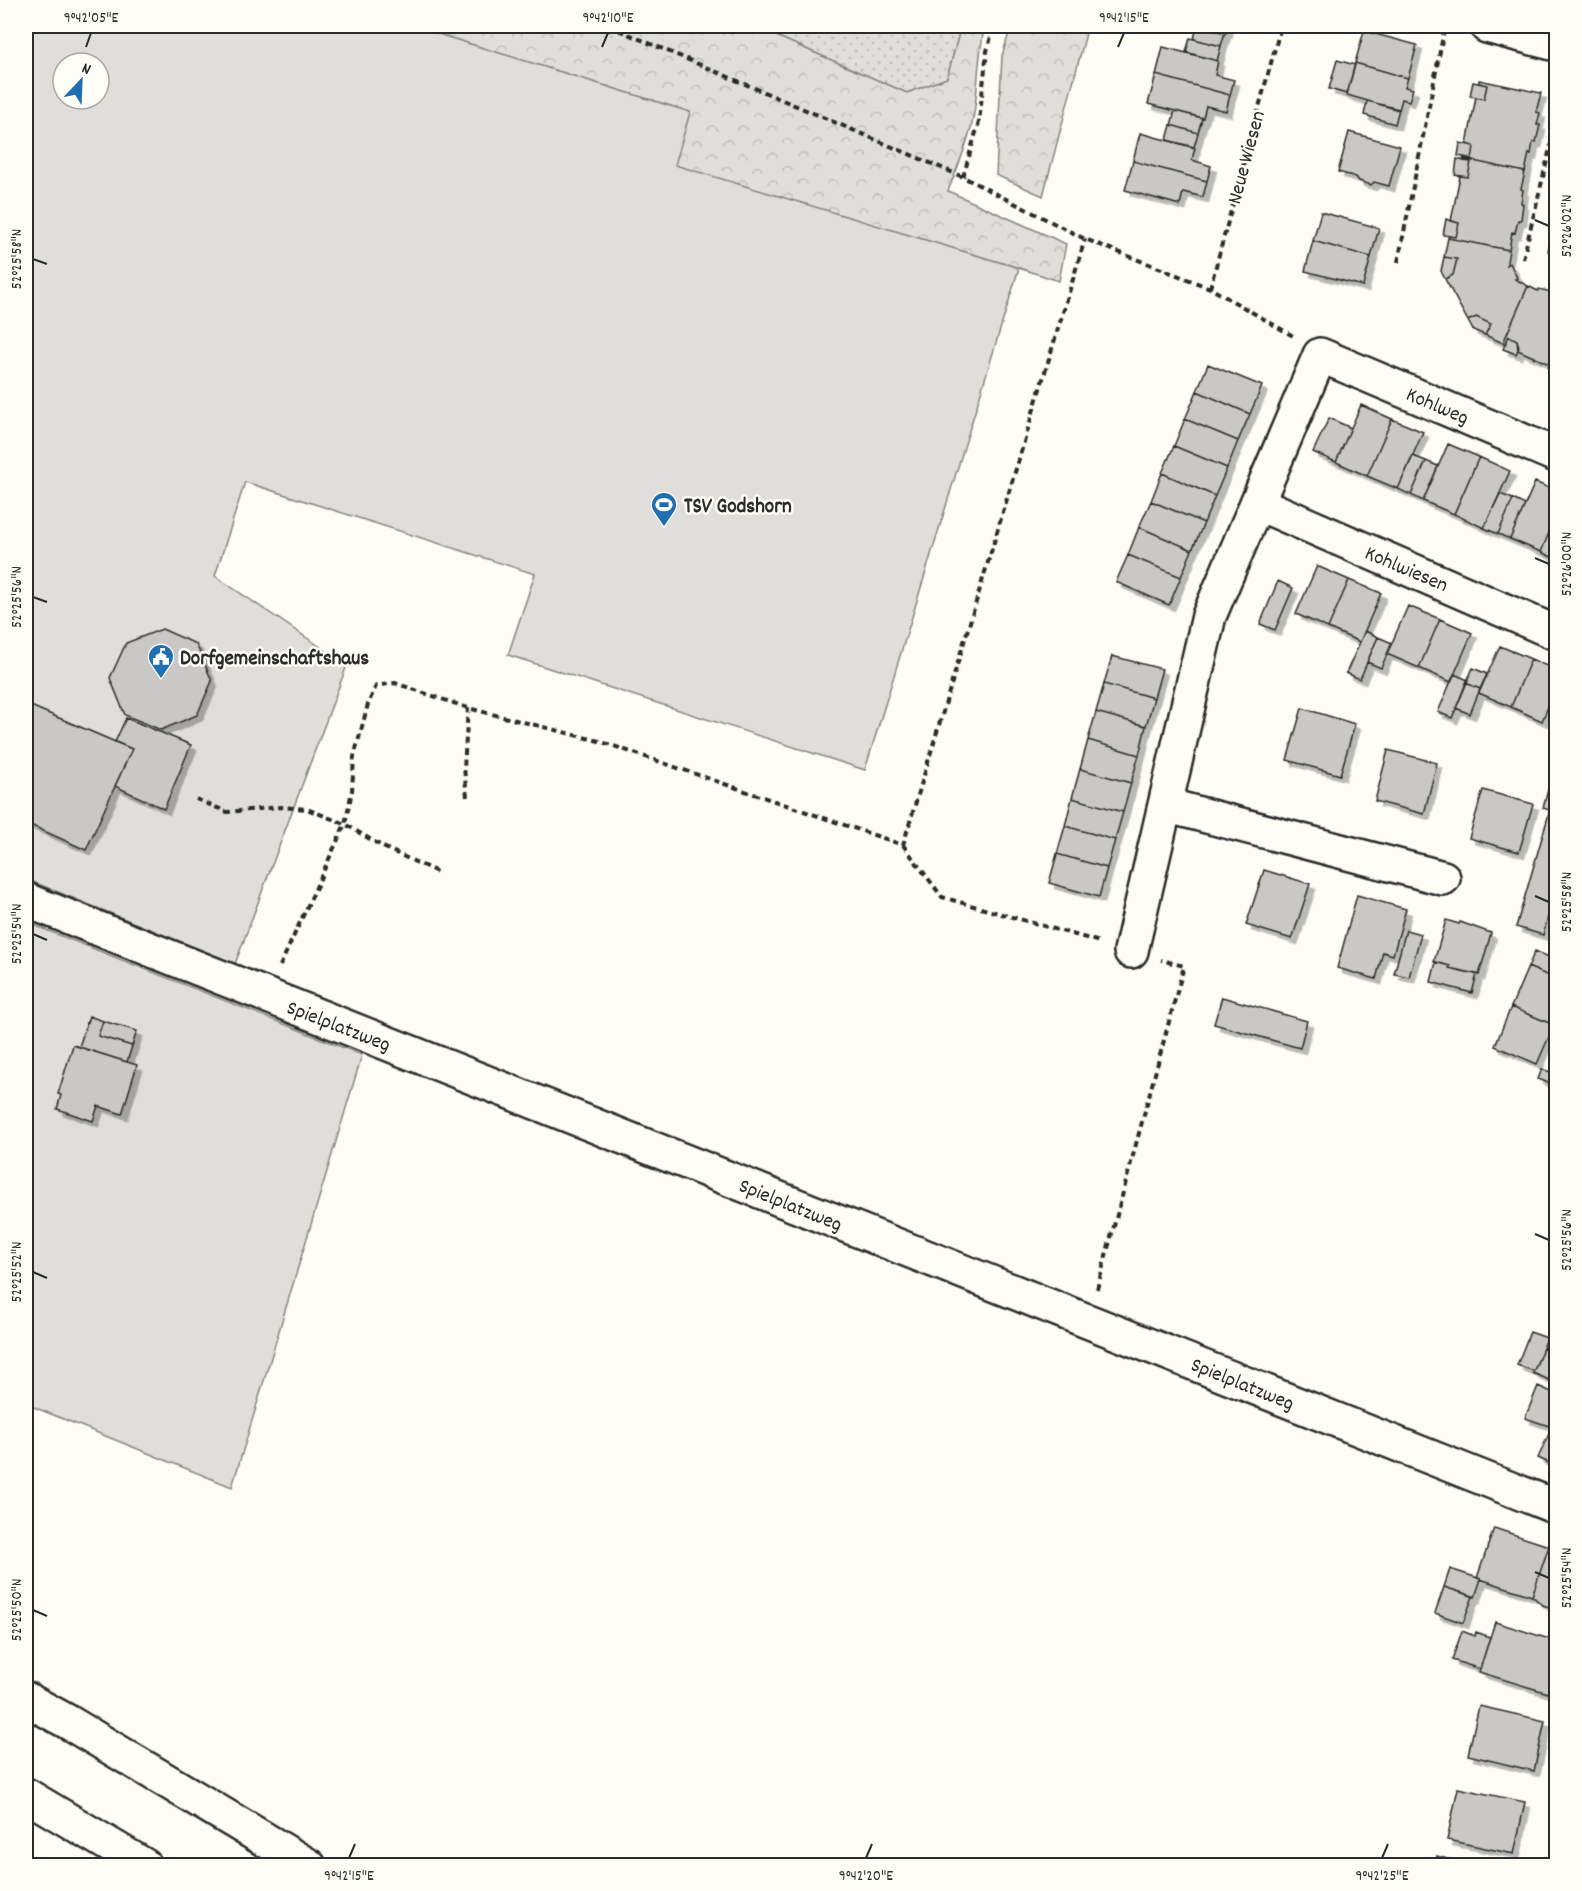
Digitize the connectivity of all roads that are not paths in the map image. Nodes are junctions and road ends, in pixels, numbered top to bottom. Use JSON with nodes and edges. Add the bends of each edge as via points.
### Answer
{"nodes":[{"id":1,"x":1487,"y":26,"type":"edge"},
{"id":2,"x":1557,"y":44,"type":"edge"},
{"id":3,"x":1557,"y":455,"type":"edge"},
{"id":4,"x":1257,"y":503,"type":"junction"},
{"id":5,"x":1557,"y":633,"type":"edge"},
{"id":6,"x":1165,"y":805,"type":"junction"},
{"id":7,"x":1443,"y":878,"type":"dead end"},
{"id":8,"x":26,"y":900,"type":"edge"},
{"id":9,"x":1131,"y":951,"type":"road end"},
{"id":10,"x":1557,"y":1507,"type":"edge"},
{"id":11,"x":26,"y":1699,"type":"edge"},
{"id":12,"x":26,"y":1795,"type":"edge"},
{"id":13,"x":145,"y":1866,"type":"edge"},
{"id":14,"x":309,"y":1866,"type":"edge"}],
"edges":[{"from":1,"to":2,"type":"main road"},
{"from":3,"to":4,"type":"main road","name":"Kohlweg","via":[[1320,355]]},
{"from":4,"to":5,"type":"main road","name":"Kohlwiesen"},
{"from":4,"to":6,"type":"main road","via":[[1209,616]]},
{"from":6,"to":7,"type":"main road"},
{"from":6,"to":9,"type":"main road"},
{"from":8,"to":10,"type":"main road","name":"Spielplatzweg"},
{"from":11,"to":14,"type":"main road"},
{"from":12,"to":13,"type":"main road"}]}
